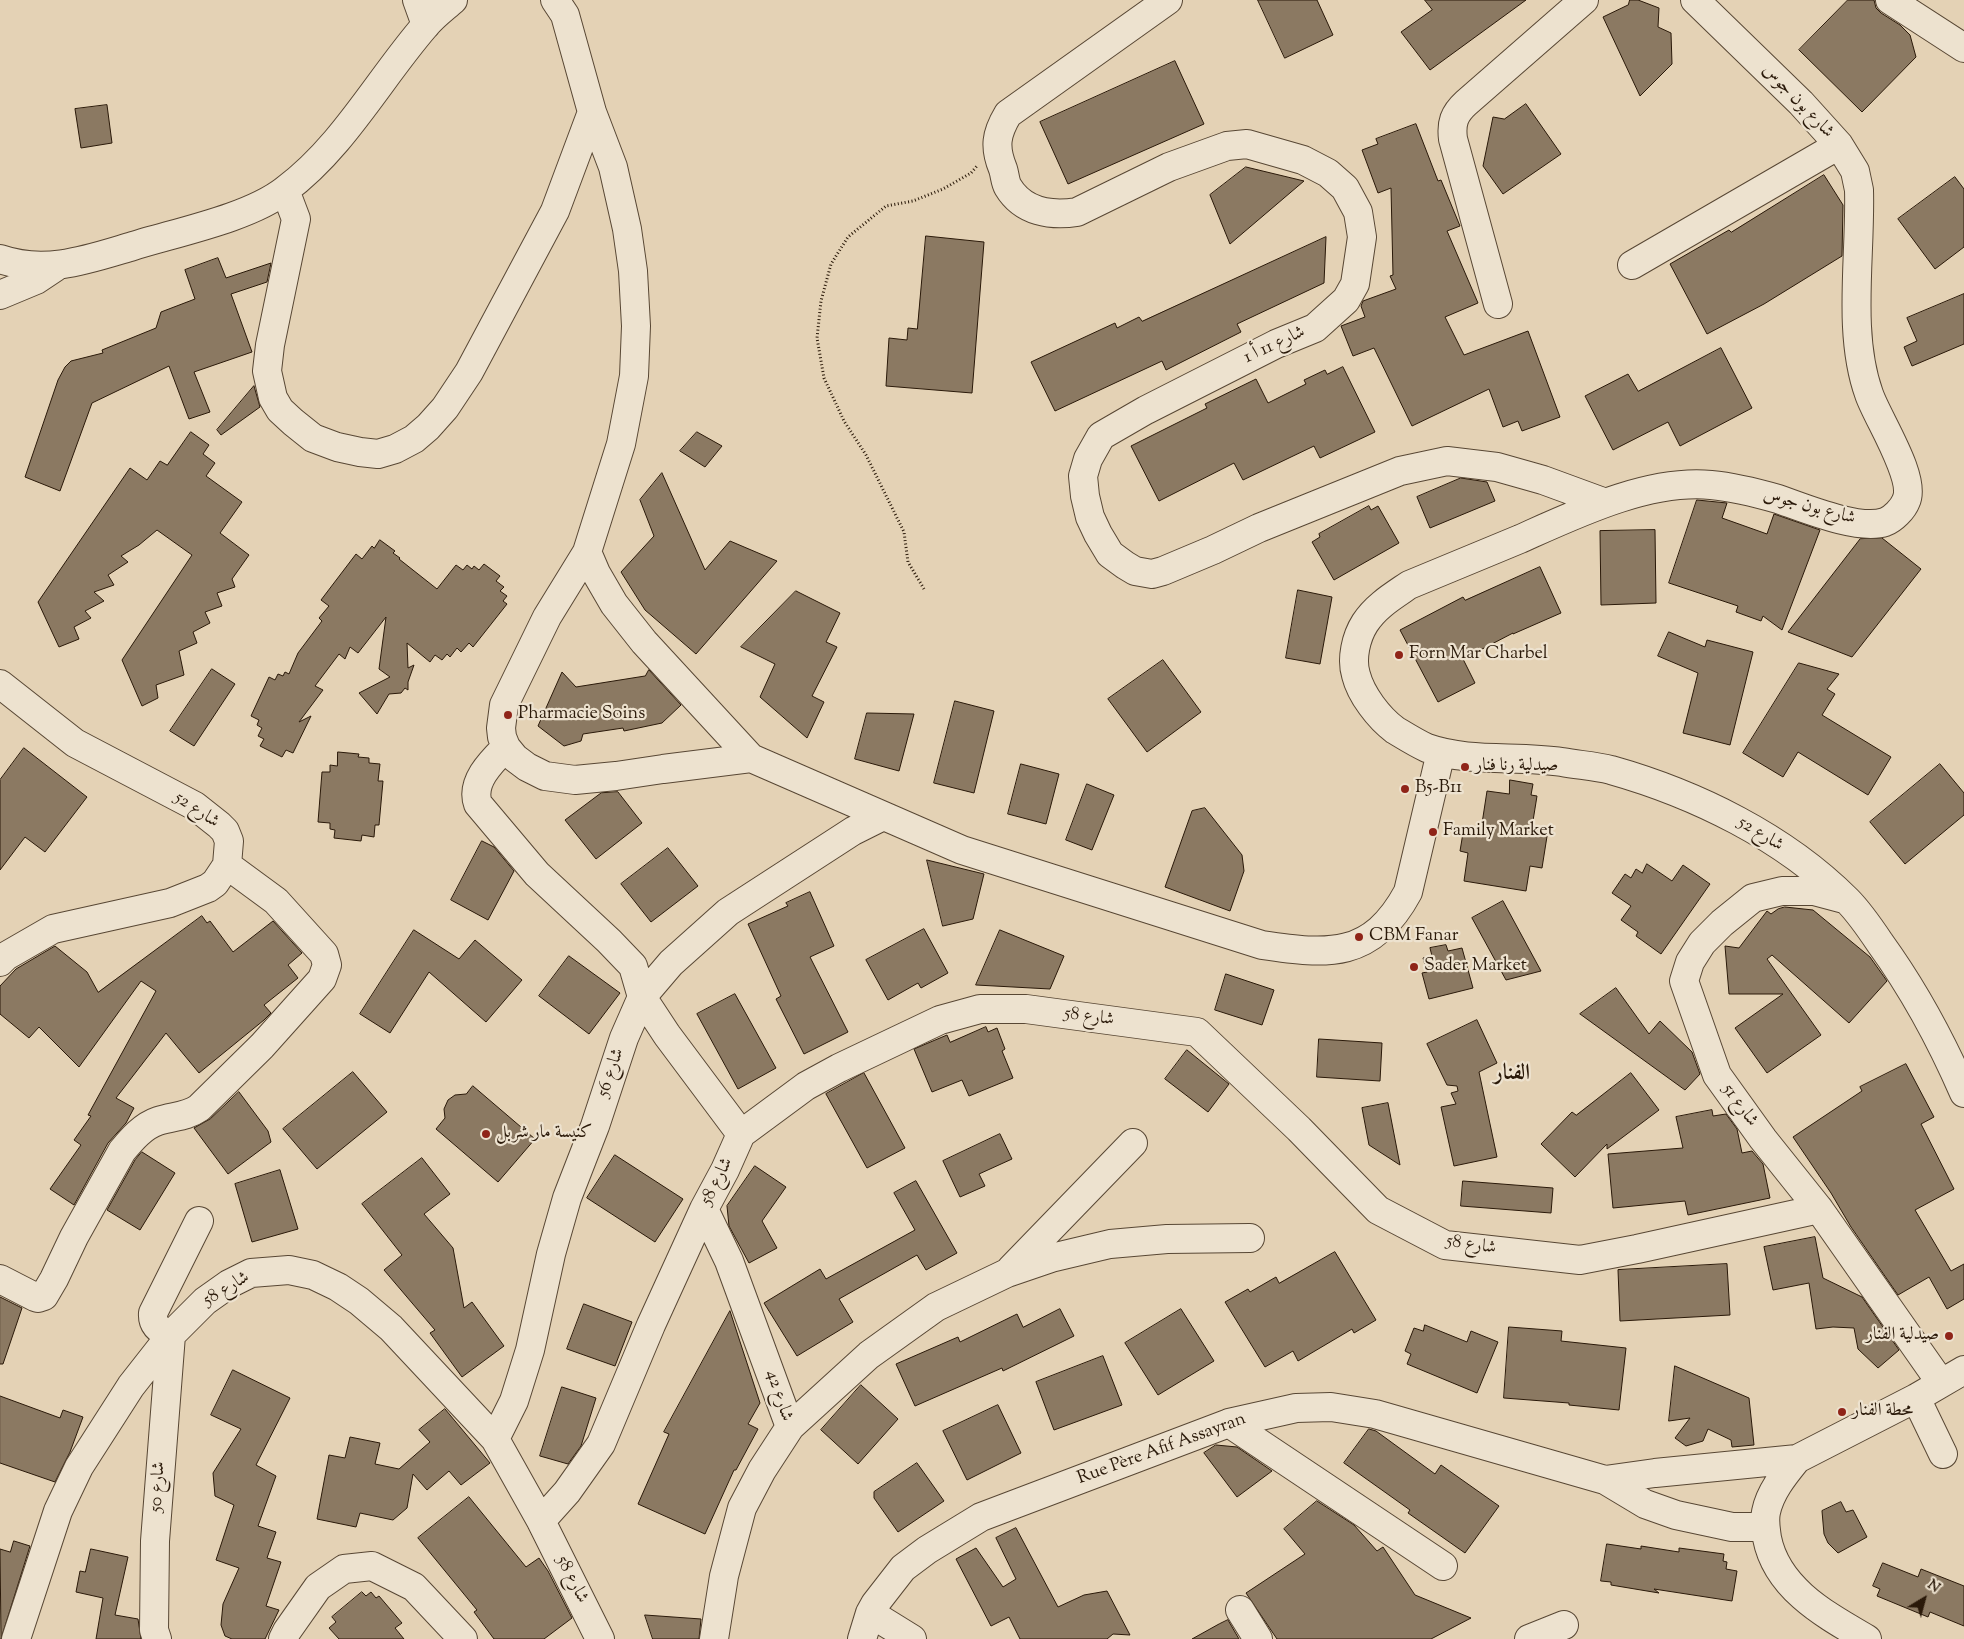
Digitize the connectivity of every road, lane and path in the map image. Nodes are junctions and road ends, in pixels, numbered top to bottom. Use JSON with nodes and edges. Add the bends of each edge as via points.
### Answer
{"nodes":[{"id":1,"x":453,"y":0,"type":"edge"},
{"id":2,"x":555,"y":0,"type":"edge"},
{"id":3,"x":1168,"y":0,"type":"edge"},
{"id":4,"x":1584,"y":0,"type":"edge"},
{"id":5,"x":1695,"y":0,"type":"edge"},
{"id":6,"x":1890,"y":0,"type":"edge"},
{"id":7,"x":422,"y":12,"type":"edge"},
{"id":8,"x":1964,"y":48,"type":"edge"},
{"id":9,"x":592,"y":112,"type":"junction"},
{"id":10,"x":997,"y":142,"type":"junction"},
{"id":11,"x":1839,"y":145,"type":"junction"},
{"id":12,"x":285,"y":190,"type":"junction"},
{"id":13,"x":0,"y":259,"type":"edge"},
{"id":14,"x":1632,"y":265,"type":"dead end"},
{"id":15,"x":57,"y":266,"type":"junction"},
{"id":16,"x":0,"y":295,"type":"edge"},
{"id":17,"x":1498,"y":304,"type":"dead end"},
{"id":18,"x":1603,"y":502,"type":"junction"},
{"id":19,"x":587,"y":552,"type":"junction"},
{"id":20,"x":924,"y":589,"type":"dead end"},
{"id":21,"x":0,"y":684,"type":"edge"},
{"id":22,"x":506,"y":747,"type":"junction"},
{"id":23,"x":1441,"y":752,"type":"junction"},
{"id":24,"x":751,"y":758,"type":"junction"},
{"id":25,"x":883,"y":816,"type":"junction"},
{"id":26,"x":227,"y":865,"type":"junction"},
{"id":27,"x":1846,"y":899,"type":"junction"},
{"id":28,"x":0,"y":962,"type":"edge"},
{"id":29,"x":642,"y":997,"type":"junction"},
{"id":30,"x":1964,"y":1093,"type":"edge"},
{"id":31,"x":741,"y":1134,"type":"junction"},
{"id":32,"x":1133,"y":1143,"type":"dead end"},
{"id":33,"x":704,"y":1209,"type":"junction"},
{"id":34,"x":1819,"y":1209,"type":"junction"},
{"id":35,"x":199,"y":1221,"type":"dead end"},
{"id":36,"x":1250,"y":1238,"type":"dead end"},
{"id":37,"x":1006,"y":1273,"type":"junction"},
{"id":38,"x":0,"y":1279,"type":"edge"},
{"id":39,"x":171,"y":1335,"type":"junction"},
{"id":40,"x":1952,"y":1377,"type":"edge"},
{"id":41,"x":1916,"y":1398,"type":"junction"},
{"id":42,"x":1229,"y":1422,"type":"junction"},
{"id":43,"x":790,"y":1427,"type":"junction"},
{"id":44,"x":495,"y":1439,"type":"junction"},
{"id":45,"x":1943,"y":1454,"type":"dead end"},
{"id":46,"x":1797,"y":1459,"type":"junction"},
{"id":47,"x":1605,"y":1480,"type":"junction"},
{"id":48,"x":541,"y":1521,"type":"junction"},
{"id":49,"x":1765,"y":1527,"type":"junction"},
{"id":50,"x":1443,"y":1566,"type":"dead end"},
{"id":51,"x":1240,"y":1610,"type":"dead end"},
{"id":52,"x":870,"y":1613,"type":"junction"},
{"id":53,"x":1564,"y":1625,"type":"dead end"},
{"id":54,"x":16,"y":1639,"type":"edge"},
{"id":55,"x":157,"y":1639,"type":"edge"},
{"id":56,"x":283,"y":1639,"type":"edge"},
{"id":57,"x":463,"y":1639,"type":"edge"},
{"id":58,"x":600,"y":1639,"type":"edge"},
{"id":59,"x":714,"y":1639,"type":"edge"},
{"id":60,"x":862,"y":1639,"type":"edge"},
{"id":61,"x":912,"y":1639,"type":"edge"},
{"id":62,"x":1258,"y":1639,"type":"edge"},
{"id":63,"x":1529,"y":1639,"type":"edge"},
{"id":64,"x":1866,"y":1639,"type":"edge"}],
"edges":[{"from":1,"to":7,"type":"street"},
{"from":2,"to":9,"type":"street","via":[[565,15]]},
{"from":3,"to":10,"type":"street","name":"شارع 11 أ 1","via":[[1008,114],[1000,127]]},
{"from":4,"to":17,"type":"street","via":[[1456,112],[1451,126]]},
{"from":5,"to":11,"type":"street","name":"شارع بون جوس","via":[[1801,103]]},
{"from":6,"to":8,"type":"street"},
{"from":7,"to":12,"type":"street","via":[[338,138]]},
{"from":9,"to":12,"type":"street","via":[[555,211],[469,372],[428,427],[408,442],[378,454],[345,449],[313,438],[280,410],[273,398],[267,371],[269,354],[296,219]]},
{"from":9,"to":19,"type":"street","via":[[613,167],[627,229],[636,326],[634,376],[621,444]]},
{"from":10,"to":18,"type":"street","name":"شارع 11 أ 1","via":[[997,156],[1008,188],[1036,211],[1077,212],[1169,167],[1226,146],[1247,144],[1303,160],[1328,173],[1346,188],[1358,212],[1362,237],[1355,284],[1333,314],[1315,328],[1276,344],[1146,410],[1101,436],[1093,448],[1083,476],[1090,517],[1110,554],[1125,565],[1152,574],[1400,471],[1447,461],[1497,467]]},
{"from":10,"to":20,"type":"path","via":[[971,172],[943,189],[913,201],[886,206],[848,237],[831,264],[821,302],[817,338],[824,378],[904,532],[908,562]]},
{"from":11,"to":14,"type":"street"},
{"from":11,"to":18,"type":"street","name":"شارع بون جوس","via":[[1854,170],[1859,190],[1858,334],[1861,361],[1869,394],[1907,482],[1906,502],[1887,521],[1878,523],[1845,521],[1775,499],[1710,485],[1671,486]]},
{"from":12,"to":15,"type":"street","via":[[259,206],[226,218]]},
{"from":13,"to":15,"type":"street","via":[[34,267]]},
{"from":15,"to":16,"type":"street","via":[[36,280]]},
{"from":18,"to":23,"type":"street","name":"شارع بون جوس","via":[[1409,585],[1384,601],[1366,622],[1358,636],[1354,658],[1355,675],[1363,693],[1392,727]]},
{"from":19,"to":22,"type":"street","via":[[547,617],[504,705],[501,728]]},
{"from":19,"to":24,"type":"street","via":[[614,604],[644,642]]},
{"from":21,"to":26,"type":"street","name":"شارع 52","via":[[75,743],[195,806],[219,825],[229,841]]},
{"from":22,"to":24,"type":"street","via":[[527,768],[545,776],[575,780]]},
{"from":22,"to":29,"type":"street","via":[[480,779],[476,790],[478,804],[537,874],[633,966]]},
{"from":23,"to":25,"type":"street","via":[[1408,892],[1386,924],[1370,938],[1324,952],[1262,945],[962,850]]},
{"from":23,"to":27,"type":"street","name":"شارع 52","via":[[1542,759],[1609,770],[1681,794],[1746,824],[1803,863]]},
{"from":24,"to":25,"type":"street"},
{"from":25,"to":29,"type":"street","name":"شارع 56","via":[[853,831],[728,912],[671,963]]},
{"from":26,"to":28,"type":"street","via":[[215,883],[199,892],[170,903],[53,929]]},
{"from":26,"to":38,"type":"street","via":[[276,901],[324,954],[328,965],[322,979],[200,1108],[180,1118],[156,1122],[132,1139],[122,1151],[44,1296],[34,1297]]},
{"from":27,"to":30,"type":"street","name":"شارع 52","via":[[1895,963],[1947,1053]]},
{"from":27,"to":34,"type":"street","name":"شارع 51","via":[[1814,891],[1782,891],[1754,898],[1702,943],[1690,962],[1684,981],[1717,1075]]},
{"from":29,"to":31,"type":"street"},
{"from":29,"to":44,"type":"street","name":"شارع 56","via":[[624,1038],[567,1198],[530,1350],[514,1401]]},
{"from":31,"to":33,"type":"street","name":"شارع 58"},
{"from":31,"to":34,"type":"street","name":"شارع 58","via":[[806,1086],[940,1020],[980,1008],[1026,1009],[1197,1032],[1378,1210],[1445,1245],[1580,1260]]},
{"from":32,"to":37,"type":"street"},
{"from":33,"to":43,"type":"street","name":"شارع 42","via":[[729,1261]]},
{"from":33,"to":48,"type":"street","name":"شارع 58","via":[[601,1444]]},
{"from":34,"to":40,"type":"street","name":"شارع 51"},
{"from":35,"to":39,"type":"street","via":[[153,1313],[156,1326]]},
{"from":36,"to":37,"type":"street","via":[[1167,1239],[1110,1244]]},
{"from":37,"to":43,"type":"street","via":[[936,1307],[869,1355]]},
{"from":39,"to":44,"type":"street","name":"شارع 58","via":[[205,1301],[252,1273],[289,1270],[313,1275],[359,1301],[391,1328]]},
{"from":39,"to":54,"type":"street","name":"شارع 58","via":[[131,1386],[79,1467],[58,1511]]},
{"from":39,"to":55,"type":"street","name":"شارع 50","via":[[155,1541],[154,1630]]},
{"from":40,"to":41,"type":"street"},
{"from":41,"to":45,"type":"street"},
{"from":41,"to":46,"type":"street"},
{"from":42,"to":47,"type":"street","name":"Rue Père Afif Assayran","via":[[1296,1408],[1331,1407],[1375,1414]]},
{"from":42,"to":50,"type":"street"},
{"from":42,"to":52,"type":"street","name":"Rue Père Afif Assayran","via":[[981,1517],[903,1568]]},
{"from":43,"to":59,"type":"street","name":"شارع 42","via":[[742,1508],[724,1576]]},
{"from":44,"to":48,"type":"street","name":"شارع 58"},
{"from":46,"to":47,"type":"street","name":"Rue Père Afif Assayran"},
{"from":46,"to":49,"type":"street","via":[[1784,1474],[1769,1502]]},
{"from":47,"to":49,"type":"street","name":"Rue Père Afif Assayran","via":[[1645,1504],[1676,1515],[1732,1527]]},
{"from":48,"to":58,"type":"street","name":"شارع 58"},
{"from":49,"to":64,"type":"street","via":[[1775,1562],[1792,1587]]},
{"from":51,"to":62,"type":"street"},
{"from":52,"to":60,"type":"street","name":"Rue Père Afif Assayran"},
{"from":52,"to":61,"type":"street"},
{"from":53,"to":63,"type":"street"},
{"from":56,"to":57,"type":"street","via":[[318,1587],[344,1569],[372,1566],[414,1587]]}]}
